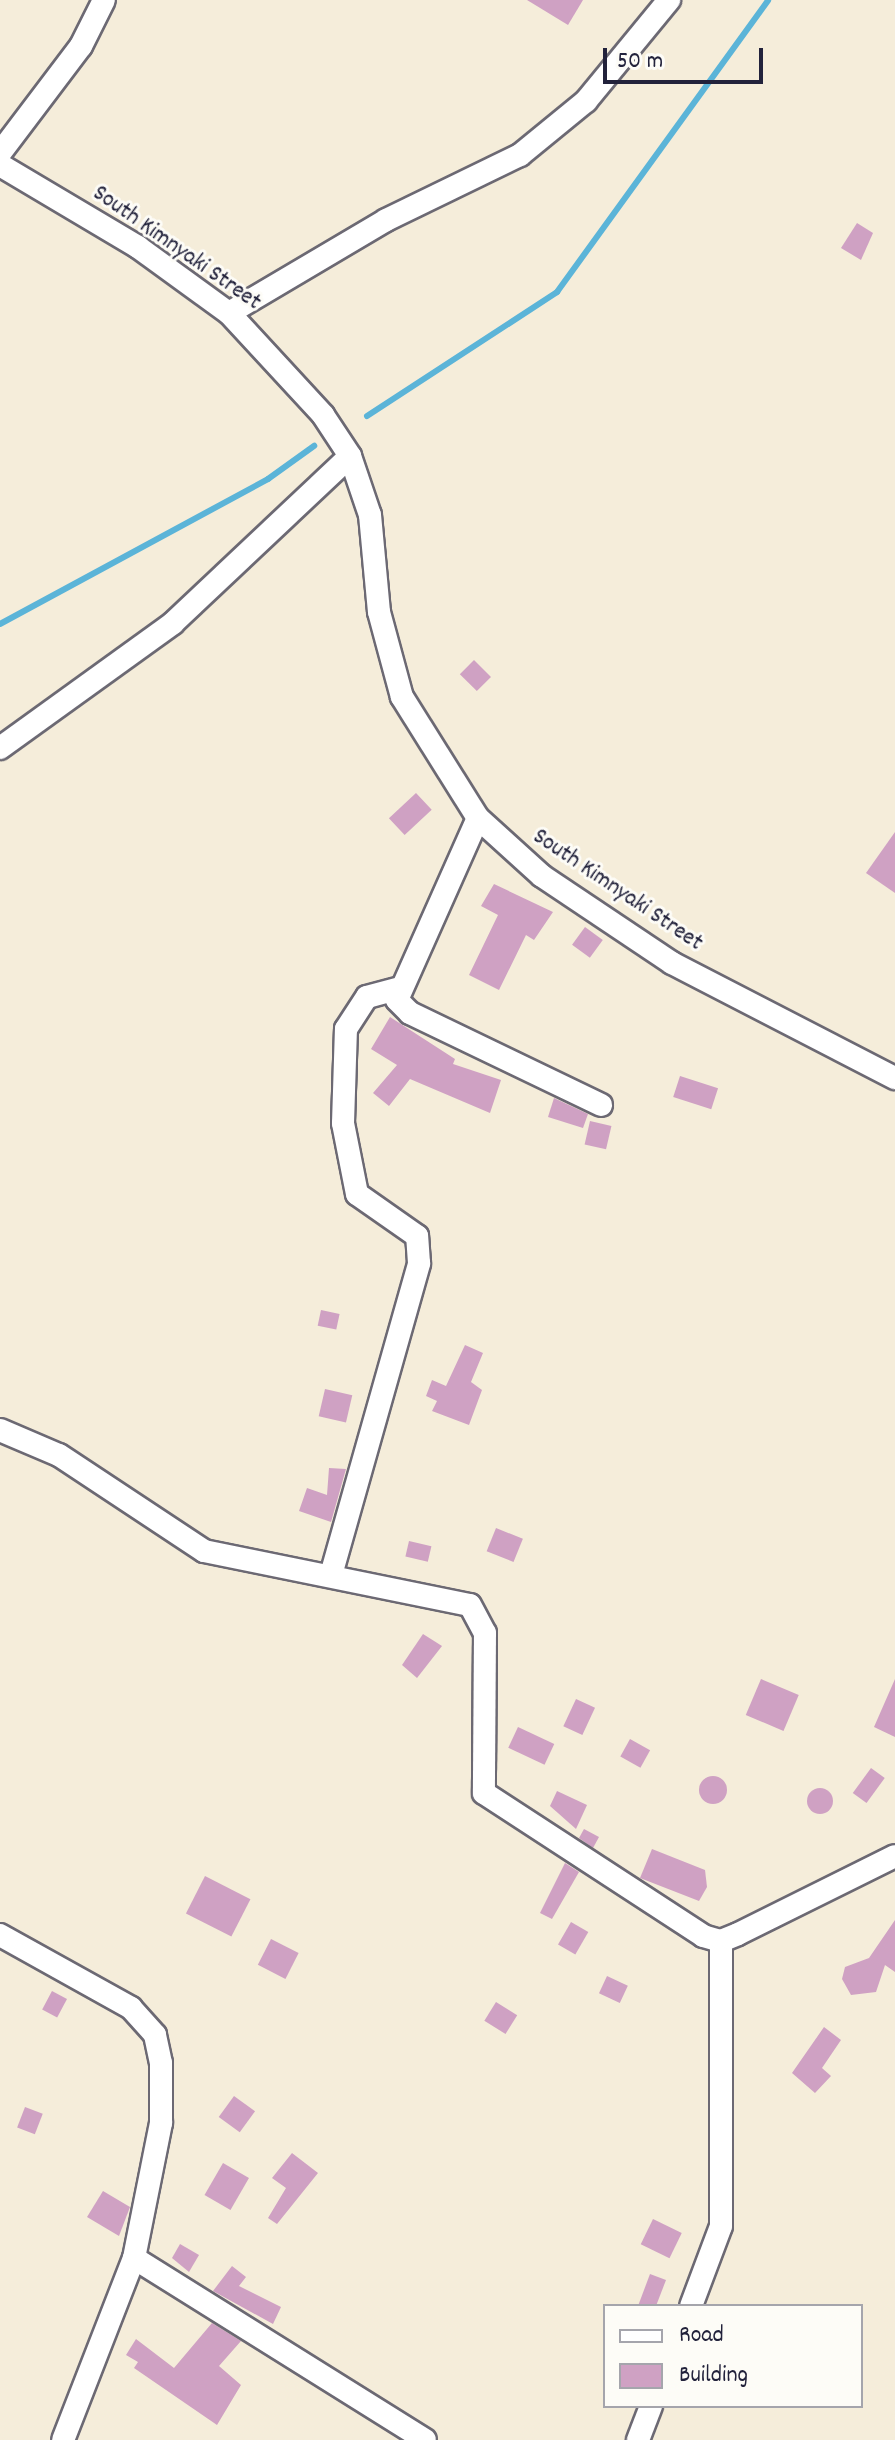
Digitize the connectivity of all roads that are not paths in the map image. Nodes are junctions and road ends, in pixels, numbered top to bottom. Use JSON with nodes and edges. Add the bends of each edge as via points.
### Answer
{"nodes":[{"id":1,"x":104,"y":0,"type":"edge"},
{"id":2,"x":669,"y":0,"type":"edge"},
{"id":3,"x":0,"y":153,"type":"edge"},
{"id":4,"x":0,"y":165,"type":"edge"},
{"id":5,"x":229,"y":313,"type":"junction"},
{"id":6,"x":350,"y":456,"type":"junction"},
{"id":7,"x":0,"y":748,"type":"edge"},
{"id":8,"x":478,"y":818,"type":"junction"},
{"id":9,"x":397,"y":989,"type":"junction"},
{"id":10,"x":895,"y":1078,"type":"edge"},
{"id":11,"x":601,"y":1105,"type":"dead end"},
{"id":12,"x":0,"y":1430,"type":"edge"},
{"id":13,"x":331,"y":1575,"type":"junction"},
{"id":14,"x":895,"y":1856,"type":"edge"},
{"id":15,"x":0,"y":1935,"type":"edge"},
{"id":16,"x":721,"y":1941,"type":"junction"},
{"id":17,"x":134,"y":2258,"type":"junction"},
{"id":18,"x":692,"y":2304,"type":"edge"},
{"id":19,"x":650,"y":2408,"type":"edge"},
{"id":20,"x":63,"y":2440,"type":"edge"},
{"id":21,"x":425,"y":2440,"type":"edge"},
{"id":22,"x":638,"y":2440,"type":"edge"}],
"edges":[{"from":1,"to":3,"type":"street","via":[[81,46]]},
{"from":2,"to":5,"type":"street","via":[[586,101],[520,155],[386,220]]},
{"from":4,"to":5,"type":"street","name":"South Kimnyaki Street","via":[[138,247]]},
{"from":5,"to":6,"type":"street","name":"South Kimnyaki Street","via":[[304,391]]},
{"from":6,"to":7,"type":"street","via":[[173,623]]},
{"from":6,"to":8,"type":"street","name":"South Kimnyaki Street","via":[[370,515],[379,612],[402,697]]},
{"from":8,"to":9,"type":"street"},
{"from":8,"to":10,"type":"street","name":"South Kimnyaki Street","via":[[542,876],[672,963]]},
{"from":9,"to":11,"type":"street","via":[[410,1013]]},
{"from":9,"to":13,"type":"street","via":[[367,997],[346,1029],[343,1123],[357,1194],[417,1236],[419,1263]]},
{"from":12,"to":13,"type":"street","via":[[59,1455],[204,1551]]},
{"from":13,"to":16,"type":"street","via":[[450,1599],[482,1617],[484,1793],[635,1898]]},
{"from":14,"to":16,"type":"street"},
{"from":15,"to":17,"type":"street","via":[[131,2008],[155,2035],[161,2123]]},
{"from":16,"to":18,"type":"street","via":[[721,2226]]},
{"from":17,"to":20,"type":"street"},
{"from":17,"to":21,"type":"street"},
{"from":19,"to":22,"type":"street"}]}
